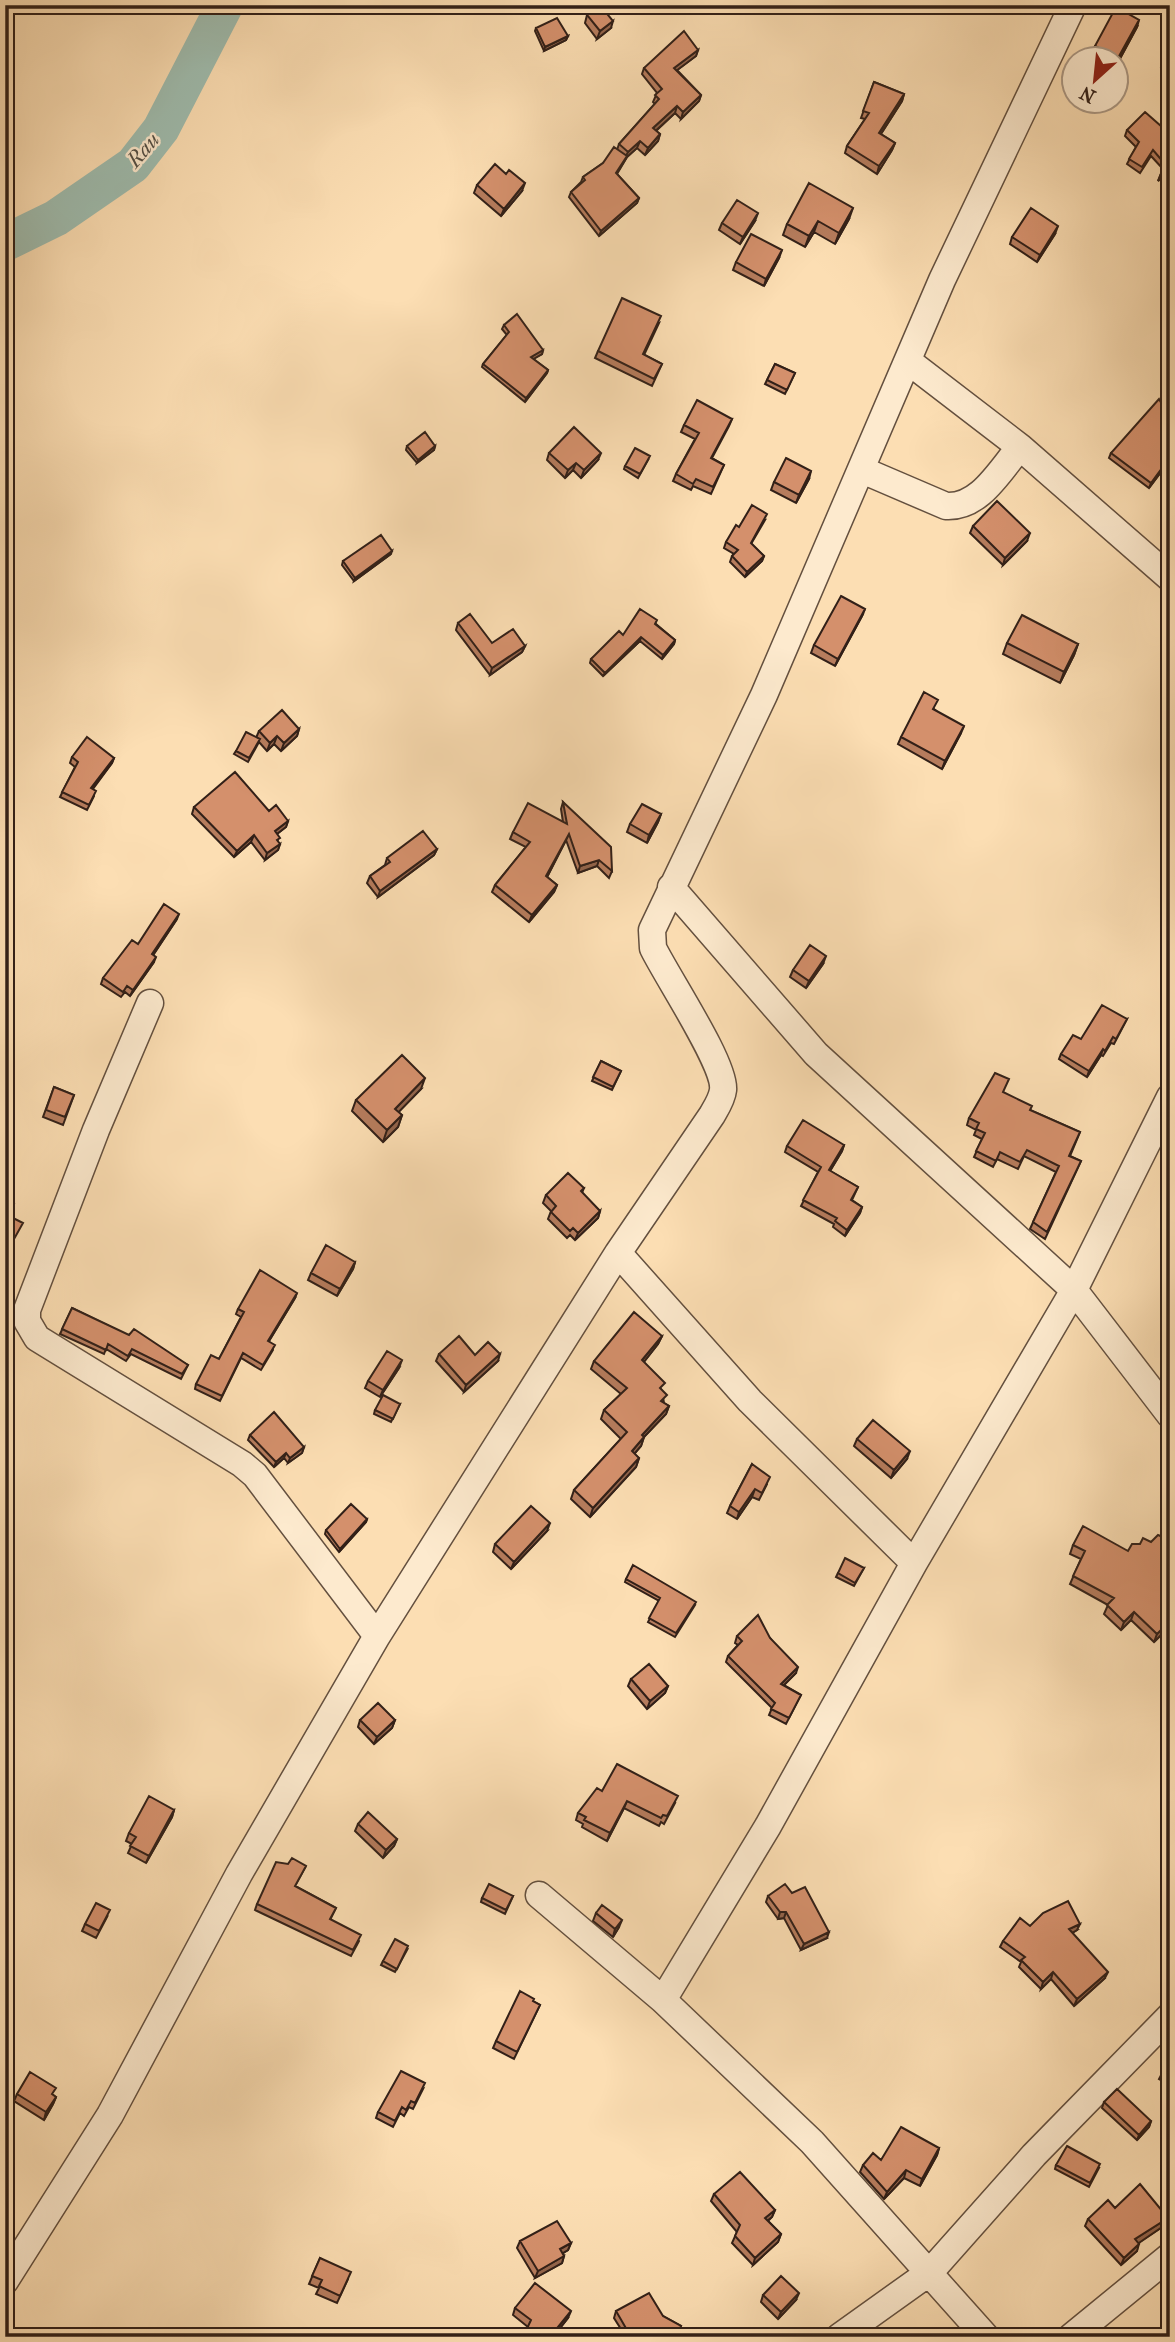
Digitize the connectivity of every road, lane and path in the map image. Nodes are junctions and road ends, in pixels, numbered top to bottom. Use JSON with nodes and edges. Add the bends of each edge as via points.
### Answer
{"nodes":[{"id":1,"x":1073,"y":5,"type":"edge"},
{"id":2,"x":908,"y":361,"type":"junction"},
{"id":3,"x":1020,"y":447,"type":"junction"},
{"id":4,"x":862,"y":470,"type":"junction"},
{"id":5,"x":1170,"y":578,"type":"edge"},
{"id":6,"x":671,"y":887,"type":"junction"},
{"id":7,"x":150,"y":1003,"type":"dead end"},
{"id":8,"x":1170,"y":1097,"type":"edge"},
{"id":9,"x":618,"y":1254,"type":"junction"},
{"id":10,"x":1074,"y":1290,"type":"junction"},
{"id":11,"x":1170,"y":1415,"type":"edge"},
{"id":12,"x":914,"y":1563,"type":"junction"},
{"id":13,"x":377,"y":1636,"type":"junction"},
{"id":14,"x":539,"y":1895,"type":"dead end"},
{"id":15,"x":663,"y":2000,"type":"junction"},
{"id":16,"x":1170,"y":2016,"type":"edge"},
{"id":17,"x":1170,"y":2256,"type":"edge"},
{"id":18,"x":930,"y":2272,"type":"junction"},
{"id":19,"x":5,"y":2280,"type":"edge"},
{"id":20,"x":839,"y":2337,"type":"edge"},
{"id":21,"x":986,"y":2337,"type":"edge"},
{"id":22,"x":1071,"y":2337,"type":"edge"}],
"edges":[{"from":1,"to":2,"type":"street"},
{"from":2,"to":3,"type":"street"},
{"from":2,"to":4,"type":"street"},
{"from":3,"to":4,"type":"street","via":[[974,500],[959,506],[946,506]]},
{"from":3,"to":5,"type":"street"},
{"from":4,"to":6,"type":"street","via":[[764,695]]},
{"from":6,"to":9,"type":"street","via":[[652,930],[653,948],[710,1051],[723,1092]]},
{"from":6,"to":10,"type":"street","via":[[851,1089]]},
{"from":7,"to":13,"type":"street","via":[[91,1143],[27,1310],[27,1321],[37,1338],[255,1475]]},
{"from":8,"to":10,"type":"street"},
{"from":9,"to":12,"type":"street","via":[[750,1401]]},
{"from":9,"to":13,"type":"street"},
{"from":10,"to":11,"type":"street"},
{"from":10,"to":12,"type":"street"},
{"from":12,"to":15,"type":"street","via":[[768,1826]]},
{"from":13,"to":19,"type":"street","via":[[239,1874],[110,2115]]},
{"from":14,"to":15,"type":"street"},
{"from":15,"to":18,"type":"street","via":[[812,2142]]},
{"from":16,"to":18,"type":"street","via":[[1044,2145]]},
{"from":17,"to":22,"type":"street"},
{"from":18,"to":20,"type":"street"},
{"from":18,"to":21,"type":"street"}]}
